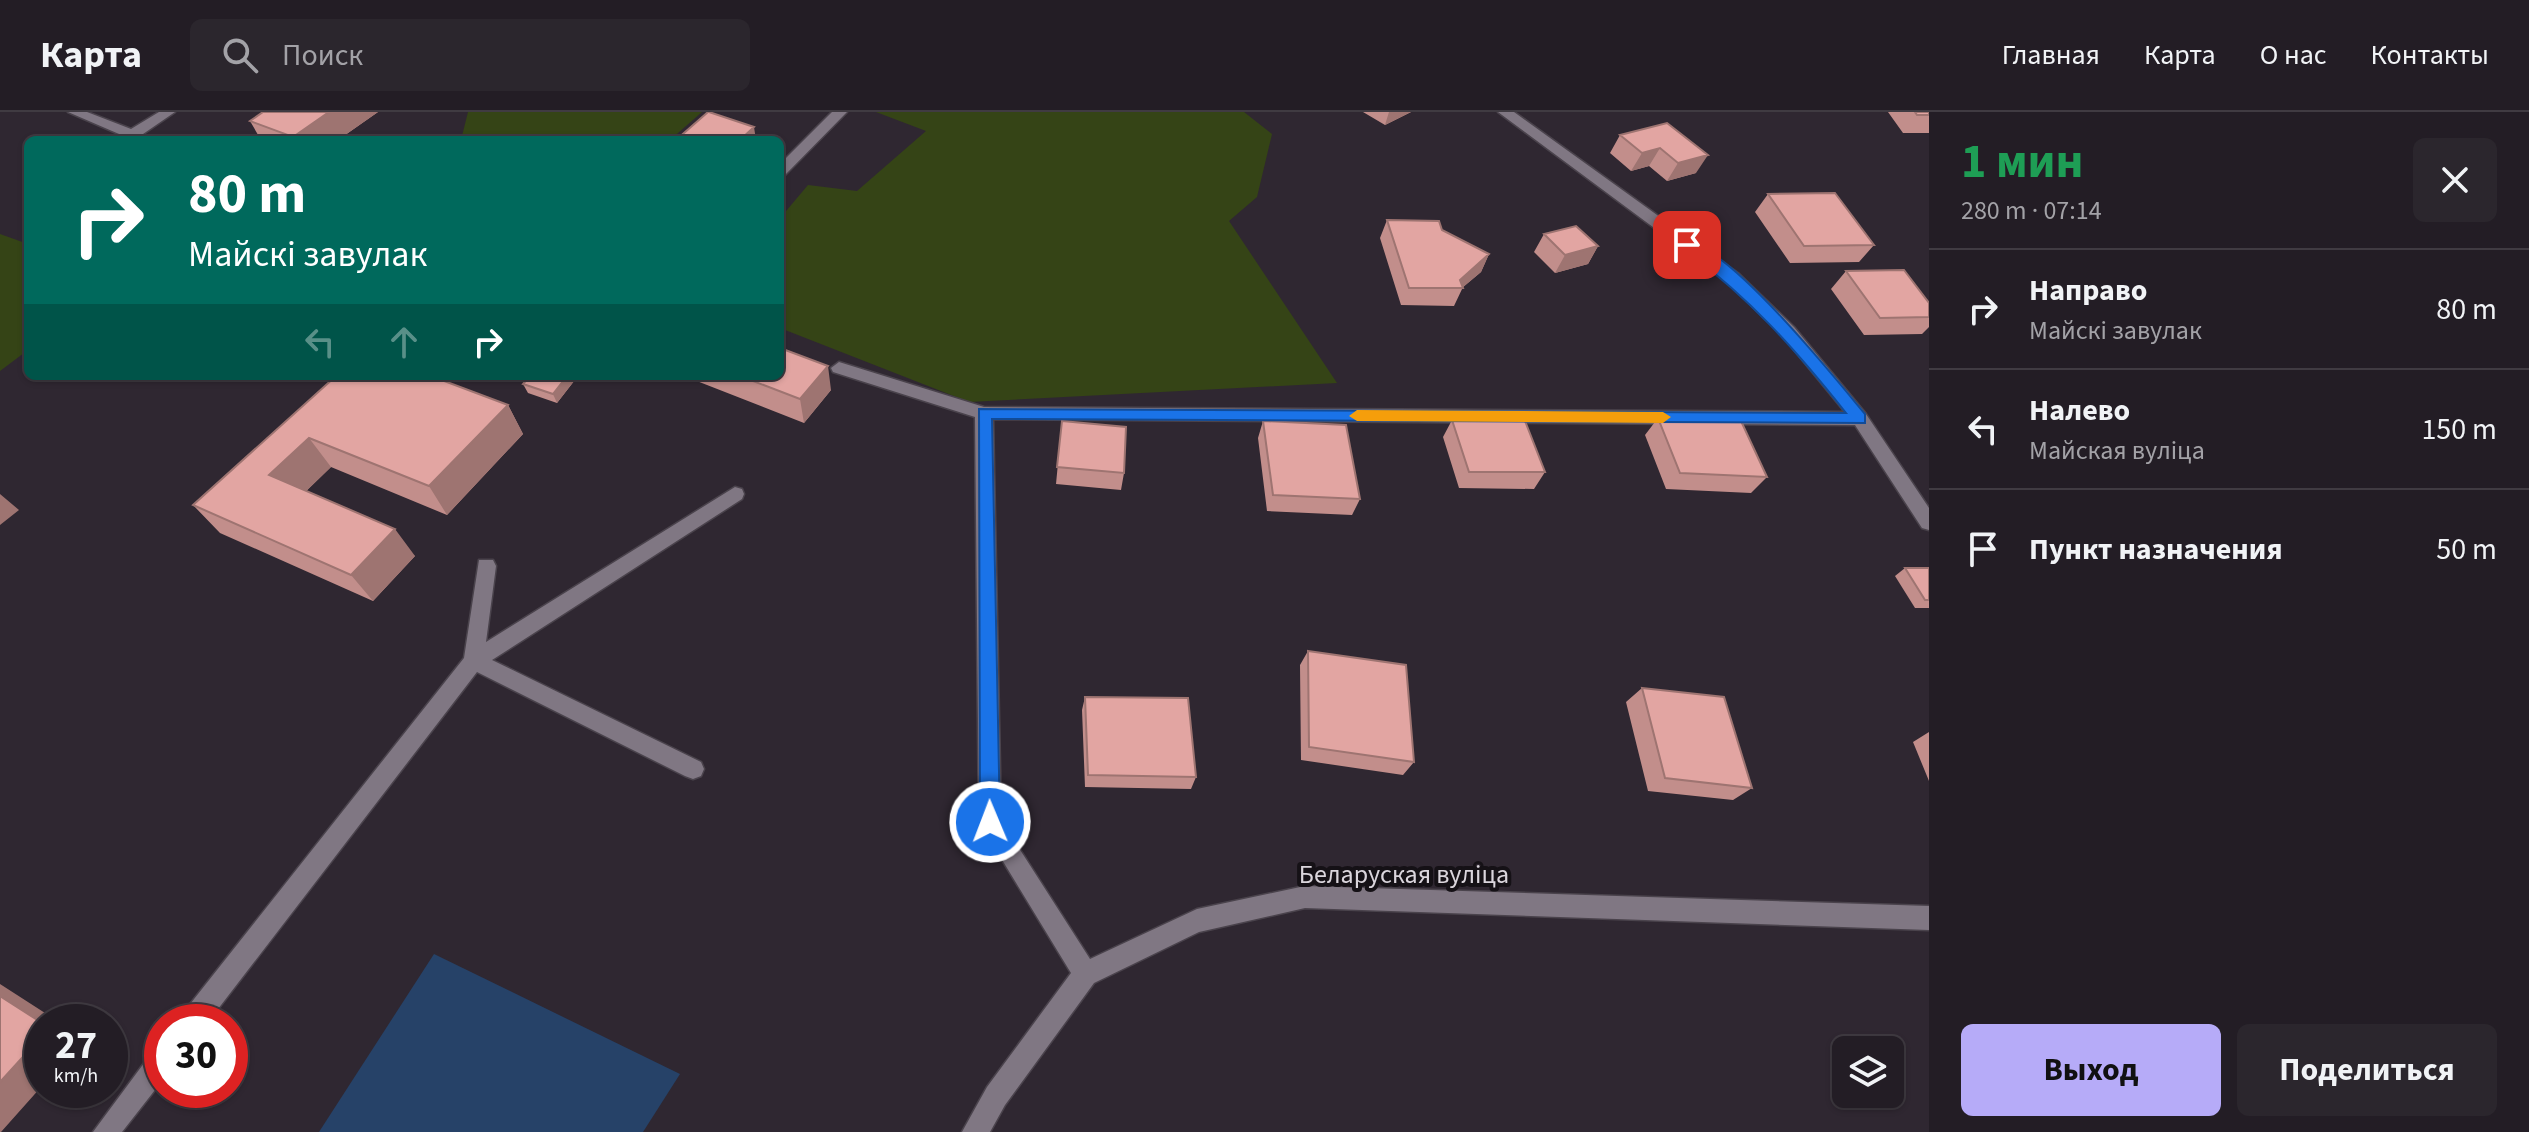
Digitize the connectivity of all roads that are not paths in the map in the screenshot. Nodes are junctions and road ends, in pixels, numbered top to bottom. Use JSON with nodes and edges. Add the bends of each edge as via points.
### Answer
{"nodes":[{"id":1,"x":77,"y":112,"type":"edge"},
{"id":2,"x":168,"y":112,"type":"edge"},
{"id":3,"x":840,"y":112,"type":"edge"},
{"id":4,"x":1505,"y":112,"type":"edge"},
{"id":5,"x":133,"y":136,"type":"edge"},
{"id":6,"x":140,"y":136,"type":"edge"},
{"id":7,"x":784,"y":168,"type":"edge"},
{"id":8,"x":839,"y":368,"type":"dead end"},
{"id":9,"x":984,"y":413,"type":"junction"},
{"id":10,"x":1860,"y":419,"type":"junction"},
{"id":11,"x":735,"y":494,"type":"dead end"},
{"id":12,"x":1929,"y":523,"type":"edge"},
{"id":13,"x":486,"y":566,"type":"dead end"},
{"id":14,"x":474,"y":661,"type":"junction"},
{"id":15,"x":693,"y":769,"type":"dead end"},
{"id":16,"x":1929,"y":918,"type":"edge"},
{"id":17,"x":1085,"y":974,"type":"junction"},
{"id":18,"x":206,"y":1004,"type":"edge"},
{"id":19,"x":144,"y":1083,"type":"edge"},
{"id":20,"x":106,"y":1132,"type":"edge"},
{"id":21,"x":975,"y":1132,"type":"edge"}],
"edges":[{"from":1,"to":5,"type":"street"},
{"from":2,"to":6,"type":"street"},
{"from":3,"to":7,"type":"street"},
{"from":4,"to":10,"type":"street","via":[[1733,278],[1788,331]]},
{"from":8,"to":9,"type":"street"},
{"from":9,"to":10,"type":"street"},
{"from":9,"to":17,"type":"street","via":[[990,822]]},
{"from":10,"to":12,"type":"street"},
{"from":11,"to":14,"type":"street"},
{"from":13,"to":14,"type":"street"},
{"from":14,"to":15,"type":"street"},
{"from":14,"to":18,"type":"street"},
{"from":16,"to":17,"type":"street","name":"Беларуская вуліца","via":[[1305,897],[1197,921]]},
{"from":17,"to":21,"type":"street","name":"Беларуская вуліца"},
{"from":19,"to":20,"type":"street"}]}
